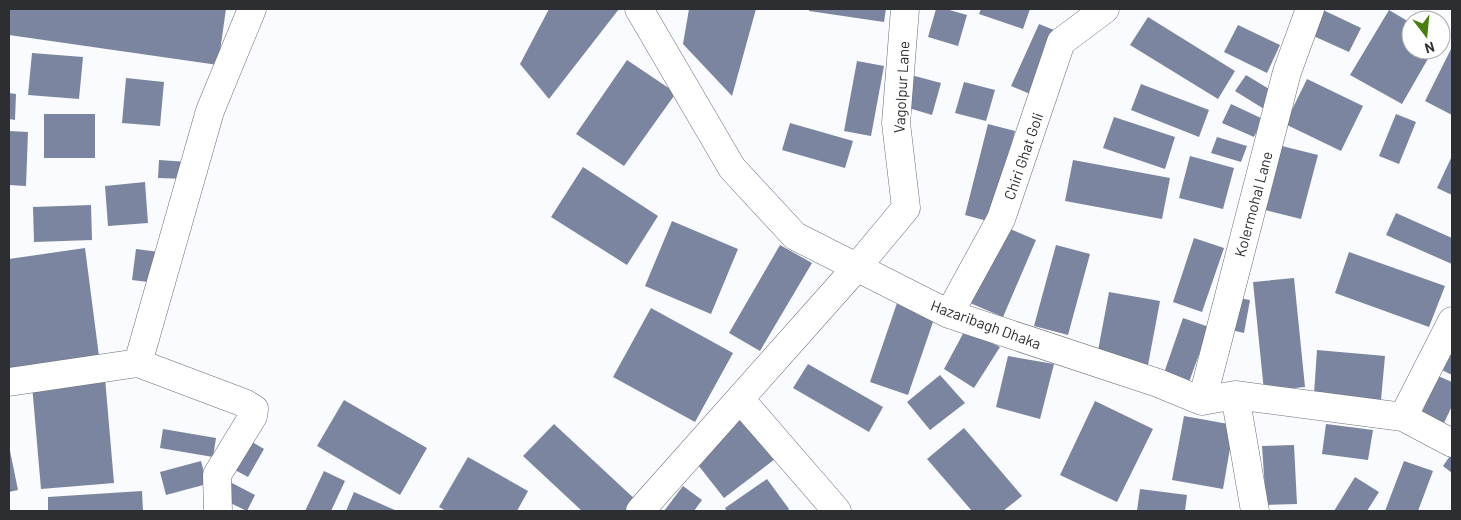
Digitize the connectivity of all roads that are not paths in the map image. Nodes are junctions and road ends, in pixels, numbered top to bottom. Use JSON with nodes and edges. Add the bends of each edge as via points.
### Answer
{"nodes":[{"id":1,"x":252,"y":9,"type":"edge"},
{"id":2,"x":638,"y":9,"type":"edge"},
{"id":3,"x":905,"y":9,"type":"edge"},
{"id":4,"x":1105,"y":9,"type":"edge"},
{"id":5,"x":1310,"y":9,"type":"edge"},
{"id":6,"x":857,"y":267,"type":"junction"},
{"id":7,"x":949,"y":314,"type":"junction"},
{"id":8,"x":1452,"y":321,"type":"edge"},
{"id":9,"x":138,"y":363,"type":"junction"},
{"id":10,"x":9,"y":382,"type":"edge"},
{"id":11,"x":1235,"y":395,"type":"junction"},
{"id":12,"x":740,"y":399,"type":"junction"},
{"id":13,"x":1202,"y":401,"type":"junction"},
{"id":14,"x":1403,"y":417,"type":"junction"},
{"id":15,"x":1452,"y":443,"type":"edge"},
{"id":16,"x":218,"y":511,"type":"edge"},
{"id":17,"x":640,"y":511,"type":"edge"},
{"id":18,"x":837,"y":511,"type":"edge"},
{"id":19,"x":1255,"y":511,"type":"edge"}],
"edges":[{"from":1,"to":9,"type":"street","via":[[210,111]]},
{"from":2,"to":6,"type":"street","name":"Hazaribagh Dhaka","via":[[732,168],[795,236]]},
{"from":3,"to":6,"type":"street","name":"Vagolpur Lane","via":[[896,123],[906,208]]},
{"from":4,"to":7,"type":"street","name":"Chiri Ghat Goli","via":[[1061,42],[1001,219]]},
{"from":5,"to":13,"type":"street","name":"Kolermohal Lane","via":[[1287,72]]},
{"from":6,"to":7,"type":"street","name":"Hazaribagh Dhaka"},
{"from":6,"to":12,"type":"street","name":"Vagolpur Lane"},
{"from":7,"to":13,"type":"street","name":"Hazaribagh Dhaka"},
{"from":8,"to":14,"type":"street"},
{"from":9,"to":10,"type":"street"},
{"from":9,"to":16,"type":"street","via":[[254,409],[217,475]]},
{"from":11,"to":13,"type":"street"},
{"from":11,"to":14,"type":"street"},
{"from":11,"to":19,"type":"street"},
{"from":12,"to":17,"type":"street","name":"Vagolpur Lane"},
{"from":12,"to":18,"type":"street"},
{"from":14,"to":15,"type":"street"}]}
